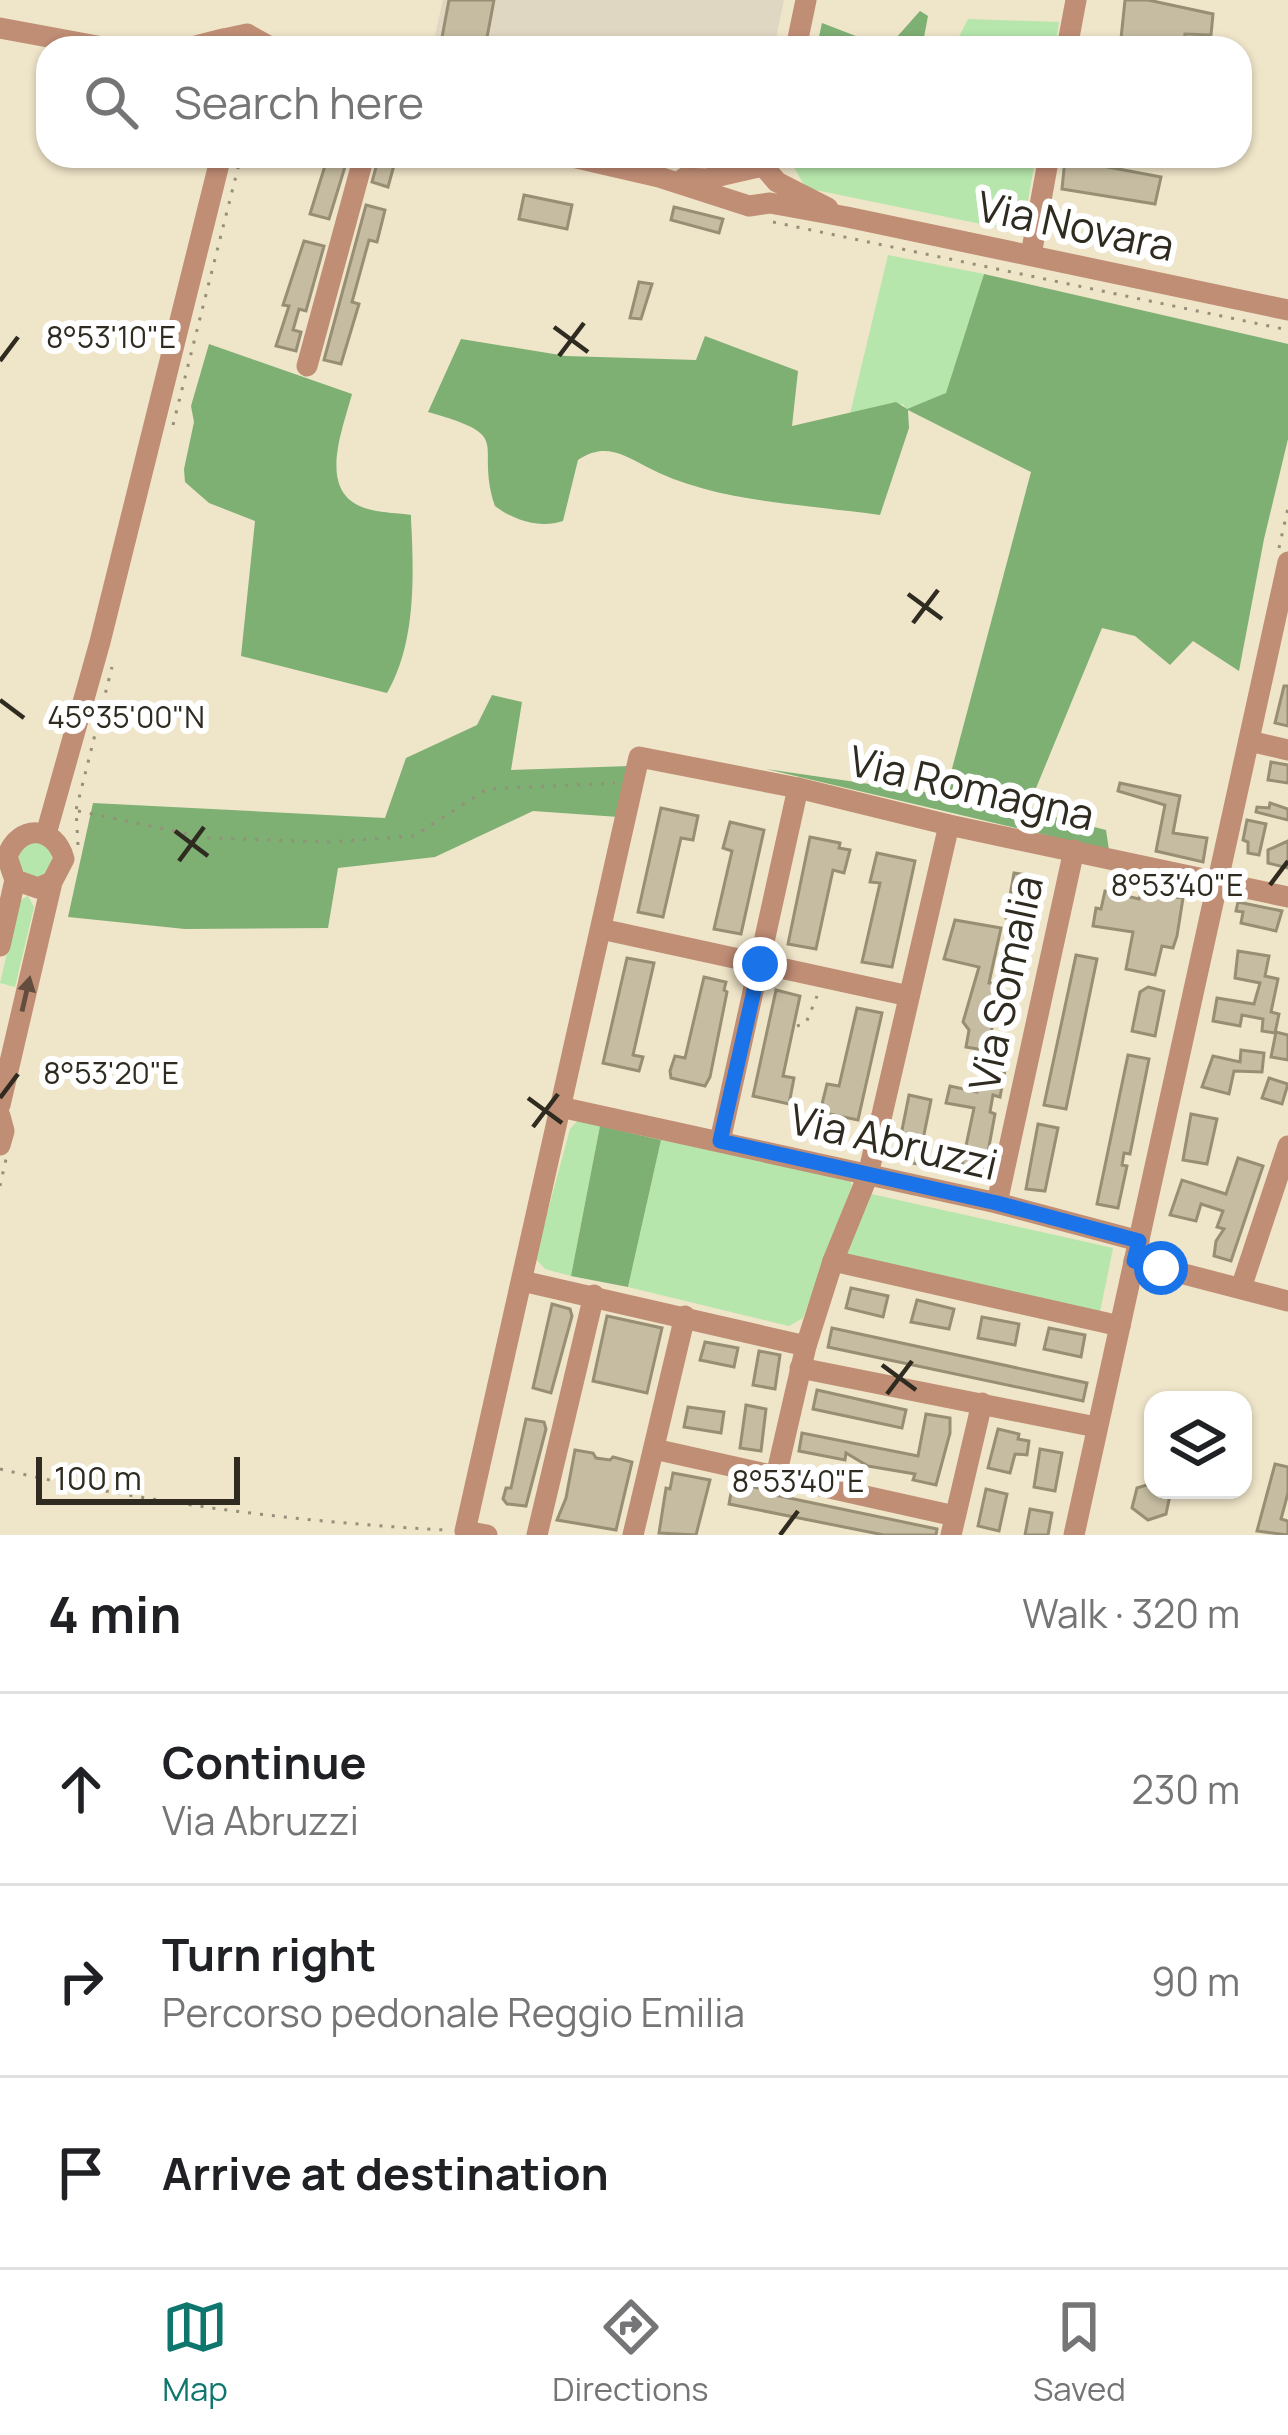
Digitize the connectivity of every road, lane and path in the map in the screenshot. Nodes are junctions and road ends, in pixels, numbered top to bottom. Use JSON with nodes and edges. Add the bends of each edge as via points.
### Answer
{"nodes":[{"id":1,"x":806,"y":0,"type":"edge"},
{"id":2,"x":1076,"y":0,"type":"edge"},
{"id":3,"x":0,"y":28,"type":"edge"},
{"id":4,"x":43,"y":36,"type":"edge"},
{"id":5,"x":798,"y":36,"type":"edge"},
{"id":6,"x":1069,"y":36,"type":"edge"},
{"id":7,"x":218,"y":168,"type":"edge"},
{"id":8,"x":361,"y":168,"type":"edge"},
{"id":9,"x":601,"y":168,"type":"edge"},
{"id":10,"x":737,"y":168,"type":"edge"},
{"id":11,"x":747,"y":168,"type":"edge"},
{"id":12,"x":1046,"y":168,"type":"edge"},
{"id":13,"x":659,"y":177,"type":"junction"},
{"id":14,"x":774,"y":188,"type":"edge"},
{"id":15,"x":742,"y":202,"type":"junction"},
{"id":16,"x":1031,"y":255,"type":"junction"},
{"id":17,"x":1288,"y":310,"type":"edge"},
{"id":18,"x":1288,"y":330,"type":"edge"},
{"id":19,"x":308,"y":366,"type":"dead end"},
{"id":20,"x":1288,"y":562,"type":"edge"},
{"id":21,"x":1285,"y":588,"type":"edge"},
{"id":22,"x":1249,"y":741,"type":"junction"},
{"id":23,"x":1288,"y":750,"type":"edge"},
{"id":24,"x":633,"y":786,"type":"junction"},
{"id":25,"x":798,"y":788,"type":"junction"},
{"id":26,"x":76,"y":810,"type":"dead end"},
{"id":27,"x":949,"y":825,"type":"junction"},
{"id":28,"x":46,"y":834,"type":"junction"},
{"id":29,"x":1074,"y":850,"type":"junction"},
{"id":30,"x":7,"y":868,"type":"edge"},
{"id":31,"x":1210,"y":879,"type":"junction"},
{"id":32,"x":52,"y":883,"type":"junction"},
{"id":33,"x":1288,"y":897,"type":"edge"},
{"id":34,"x":0,"y":923,"type":"edge"},
{"id":35,"x":601,"y":929,"type":"junction"},
{"id":36,"x":0,"y":946,"type":"edge"},
{"id":37,"x":760,"y":964,"type":"junction"},
{"id":38,"x":817,"y":976,"type":"junction"},
{"id":39,"x":909,"y":996,"type":"junction"},
{"id":40,"x":796,"y":1025,"type":"dead end"},
{"id":41,"x":0,"y":1105,"type":"edge"},
{"id":42,"x":560,"y":1107,"type":"junction"},
{"id":43,"x":0,"y":1116,"type":"edge"},
{"id":44,"x":720,"y":1141,"type":"junction"},
{"id":45,"x":0,"y":1145,"type":"edge"},
{"id":46,"x":1288,"y":1146,"type":"edge"},
{"id":47,"x":868,"y":1175,"type":"junction"},
{"id":48,"x":997,"y":1203,"type":"junction"},
{"id":49,"x":1136,"y":1251,"type":"junction"},
{"id":50,"x":833,"y":1261,"type":"junction"},
{"id":51,"x":522,"y":1281,"type":"junction"},
{"id":52,"x":1241,"y":1288,"type":"junction"},
{"id":53,"x":594,"y":1295,"type":"junction"},
{"id":54,"x":1288,"y":1300,"type":"edge"},
{"id":55,"x":685,"y":1316,"type":"junction"},
{"id":56,"x":1120,"y":1326,"type":"junction"},
{"id":57,"x":803,"y":1357,"type":"junction"},
{"id":58,"x":982,"y":1403,"type":"junction"},
{"id":59,"x":1096,"y":1427,"type":"junction"},
{"id":60,"x":654,"y":1449,"type":"junction"},
{"id":61,"x":0,"y":1469,"type":"edge"},
{"id":62,"x":776,"y":1476,"type":"junction"},
{"id":63,"x":953,"y":1525,"type":"edge"},
{"id":64,"x":476,"y":1533,"type":"edge"},
{"id":65,"x":537,"y":1535,"type":"edge"},
{"id":66,"x":633,"y":1535,"type":"edge"},
{"id":67,"x":1075,"y":1535,"type":"edge"}],
"edges":[{"from":1,"to":5,"type":"street"},
{"from":2,"to":6,"type":"street"},
{"from":3,"to":4,"type":"street"},
{"from":7,"to":28,"type":"street"},
{"from":8,"to":19,"type":"street"},
{"from":9,"to":13,"type":"street","name":"Via Novara"},
{"from":10,"to":13,"type":"street","name":"Via Novara","via":[[706,178]]},
{"from":11,"to":15,"type":"street","via":[[735,190]]},
{"from":12,"to":16,"type":"street"},
{"from":13,"to":15,"type":"street","name":"Via Novara"},
{"from":14,"to":15,"type":"street","name":"Via Novara","via":[[756,208]]},
{"from":14,"to":16,"type":"street","name":"Via Novara","via":[[847,217]]},
{"from":14,"to":18,"type":"path"},
{"from":16,"to":17,"type":"street","name":"Via Novara"},
{"from":20,"to":21,"type":"street"},
{"from":21,"to":22,"type":"street"},
{"from":22,"to":23,"type":"street"},
{"from":22,"to":31,"type":"street"},
{"from":24,"to":25,"type":"street","name":"Via Romagna","via":[[639,757]]},
{"from":24,"to":26,"type":"path","via":[[487,789],[414,836],[329,842],[208,838]]},
{"from":24,"to":35,"type":"street"},
{"from":25,"to":27,"type":"street","name":"Via Romagna"},
{"from":25,"to":37,"type":"street"},
{"from":27,"to":29,"type":"street","name":"Via Romagna"},
{"from":27,"to":39,"type":"street"},
{"from":28,"to":30,"type":"street","via":[[25,834]]},
{"from":28,"to":32,"type":"street","via":[[64,859]]},
{"from":29,"to":31,"type":"street","name":"Via Romagna"},
{"from":29,"to":48,"type":"street","name":"Via Somalia"},
{"from":30,"to":32,"type":"street","via":[[38,888]]},
{"from":30,"to":34,"type":"street"},
{"from":30,"to":36,"type":"street"},
{"from":31,"to":33,"type":"street","name":"Via Romagna"},
{"from":31,"to":49,"type":"street"},
{"from":41,"to":32,"type":"street","one_way":true},
{"from":35,"to":37,"type":"street"},
{"from":35,"to":42,"type":"street"},
{"from":37,"to":38,"type":"street"},
{"from":37,"to":44,"type":"street"},
{"from":38,"to":39,"type":"street"},
{"from":38,"to":40,"type":"path","via":[[813,1009],[803,1027]]},
{"from":39,"to":47,"type":"street"},
{"from":42,"to":44,"type":"street","name":"Via Abruzzi"},
{"from":42,"to":51,"type":"street"},
{"from":43,"to":45,"type":"street"},
{"from":44,"to":47,"type":"street","name":"Via Abruzzi"},
{"from":46,"to":52,"type":"street"},
{"from":47,"to":48,"type":"street","name":"Via Abruzzi"},
{"from":47,"to":50,"type":"street"},
{"from":48,"to":49,"type":"street","name":"Via Abruzzi"},
{"from":49,"to":52,"type":"street","name":"Via Abruzzi"},
{"from":49,"to":56,"type":"street"},
{"from":50,"to":56,"type":"street"},
{"from":50,"to":57,"type":"street"},
{"from":51,"to":53,"type":"street"},
{"from":51,"to":64,"type":"street"},
{"from":52,"to":54,"type":"street","name":"Via Abruzzi"},
{"from":53,"to":55,"type":"street"},
{"from":53,"to":65,"type":"street"},
{"from":55,"to":57,"type":"street"},
{"from":55,"to":60,"type":"street"},
{"from":56,"to":59,"type":"street"},
{"from":57,"to":58,"type":"street"},
{"from":57,"to":62,"type":"street"},
{"from":58,"to":59,"type":"street"},
{"from":58,"to":63,"type":"street"},
{"from":59,"to":67,"type":"street"},
{"from":60,"to":62,"type":"street"},
{"from":60,"to":66,"type":"street"},
{"from":61,"to":64,"type":"path","via":[[323,1523]]},
{"from":62,"to":63,"type":"street"}]}
